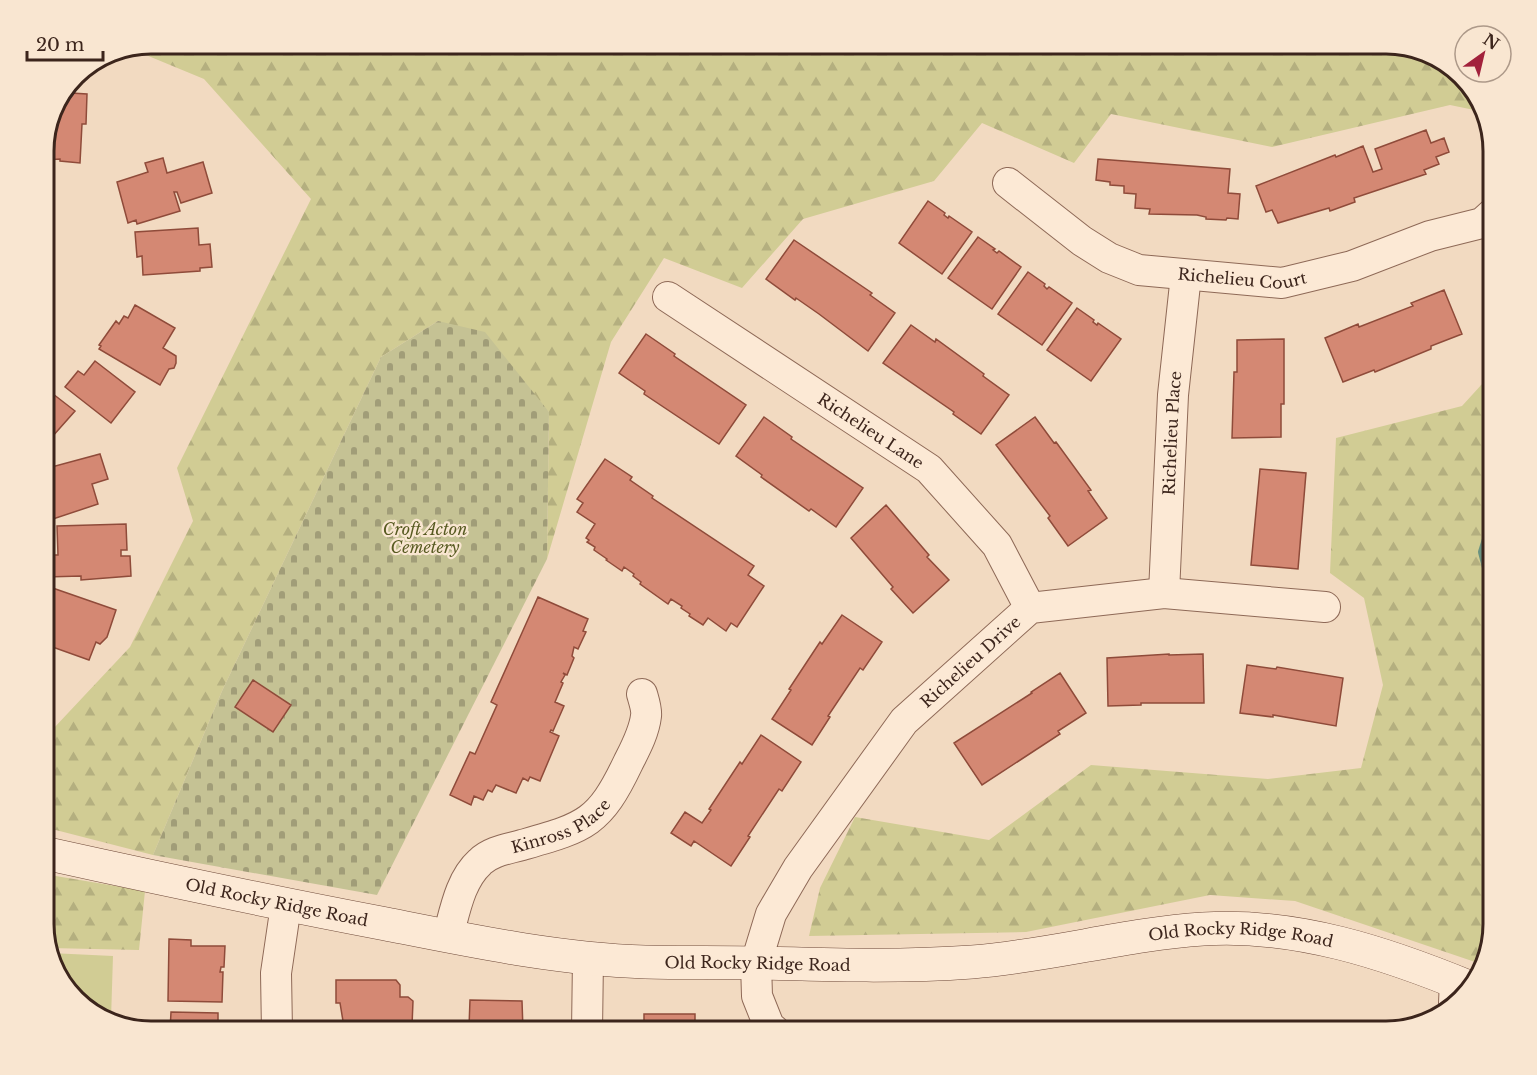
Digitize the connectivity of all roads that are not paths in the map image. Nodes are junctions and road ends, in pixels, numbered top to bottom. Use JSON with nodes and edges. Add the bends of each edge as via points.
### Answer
{"nodes":[{"id":1,"x":1008,"y":183,"type":"dead end"},
{"id":2,"x":1483,"y":223,"type":"edge"},
{"id":3,"x":1186,"y":274,"type":"junction"},
{"id":4,"x":668,"y":297,"type":"dead end"},
{"id":5,"x":1164,"y":593,"type":"junction"},
{"id":6,"x":1325,"y":607,"type":"dead end"},
{"id":7,"x":1030,"y":608,"type":"junction"},
{"id":8,"x":642,"y":694,"type":"dead end"},
{"id":9,"x":54,"y":855,"type":"edge"},
{"id":10,"x":286,"y":905,"type":"junction"},
{"id":11,"x":448,"y":936,"type":"junction"},
{"id":12,"x":588,"y":959,"type":"junction"},
{"id":13,"x":756,"y":963,"type":"junction"},
{"id":14,"x":1457,"y":990,"type":"edge"},
{"id":15,"x":277,"y":1021,"type":"edge"},
{"id":16,"x":587,"y":1021,"type":"edge"},
{"id":17,"x":767,"y":1021,"type":"edge"}],
"edges":[{"from":1,"to":3,"type":"street","name":"Richelieu Court","via":[[1109,258],[1139,270]]},
{"from":2,"to":3,"type":"street","name":"Richelieu Court","via":[[1430,236],[1352,266],[1282,283]]},
{"from":3,"to":5,"type":"street","name":"Richelieu Place","via":[[1173,394]]},
{"from":4,"to":7,"type":"street","name":"Richelieu Lane","via":[[929,470],[997,545]]},
{"from":5,"to":6,"type":"street","name":"Richelieu Drive"},
{"from":5,"to":7,"type":"street","name":"Richelieu Drive"},
{"from":7,"to":13,"type":"street","name":"Richelieu Drive","via":[[904,721],[798,868],[771,914]]},
{"from":8,"to":11,"type":"street","name":"Kinross Place","via":[[647,715],[640,739],[615,791],[602,808],[573,830],[497,851],[481,861],[460,893]]},
{"from":9,"to":10,"type":"street","name":"Old Rocky Ridge Road"},
{"from":10,"to":11,"type":"street","name":"Old Rocky Ridge Road"},
{"from":10,"to":15,"type":"street","via":[[276,974]]},
{"from":11,"to":12,"type":"street","name":"Old Rocky Ridge Road"},
{"from":12,"to":13,"type":"street","name":"Old Rocky Ridge Road"},
{"from":12,"to":16,"type":"street"},
{"from":13,"to":14,"type":"street","name":"Old Rocky Ridge Road","via":[[965,962],[1044,954],[1179,931],[1250,929],[1329,940]]},
{"from":13,"to":17,"type":"street","name":"Richelieu Drive","via":[[757,996]]}]}
